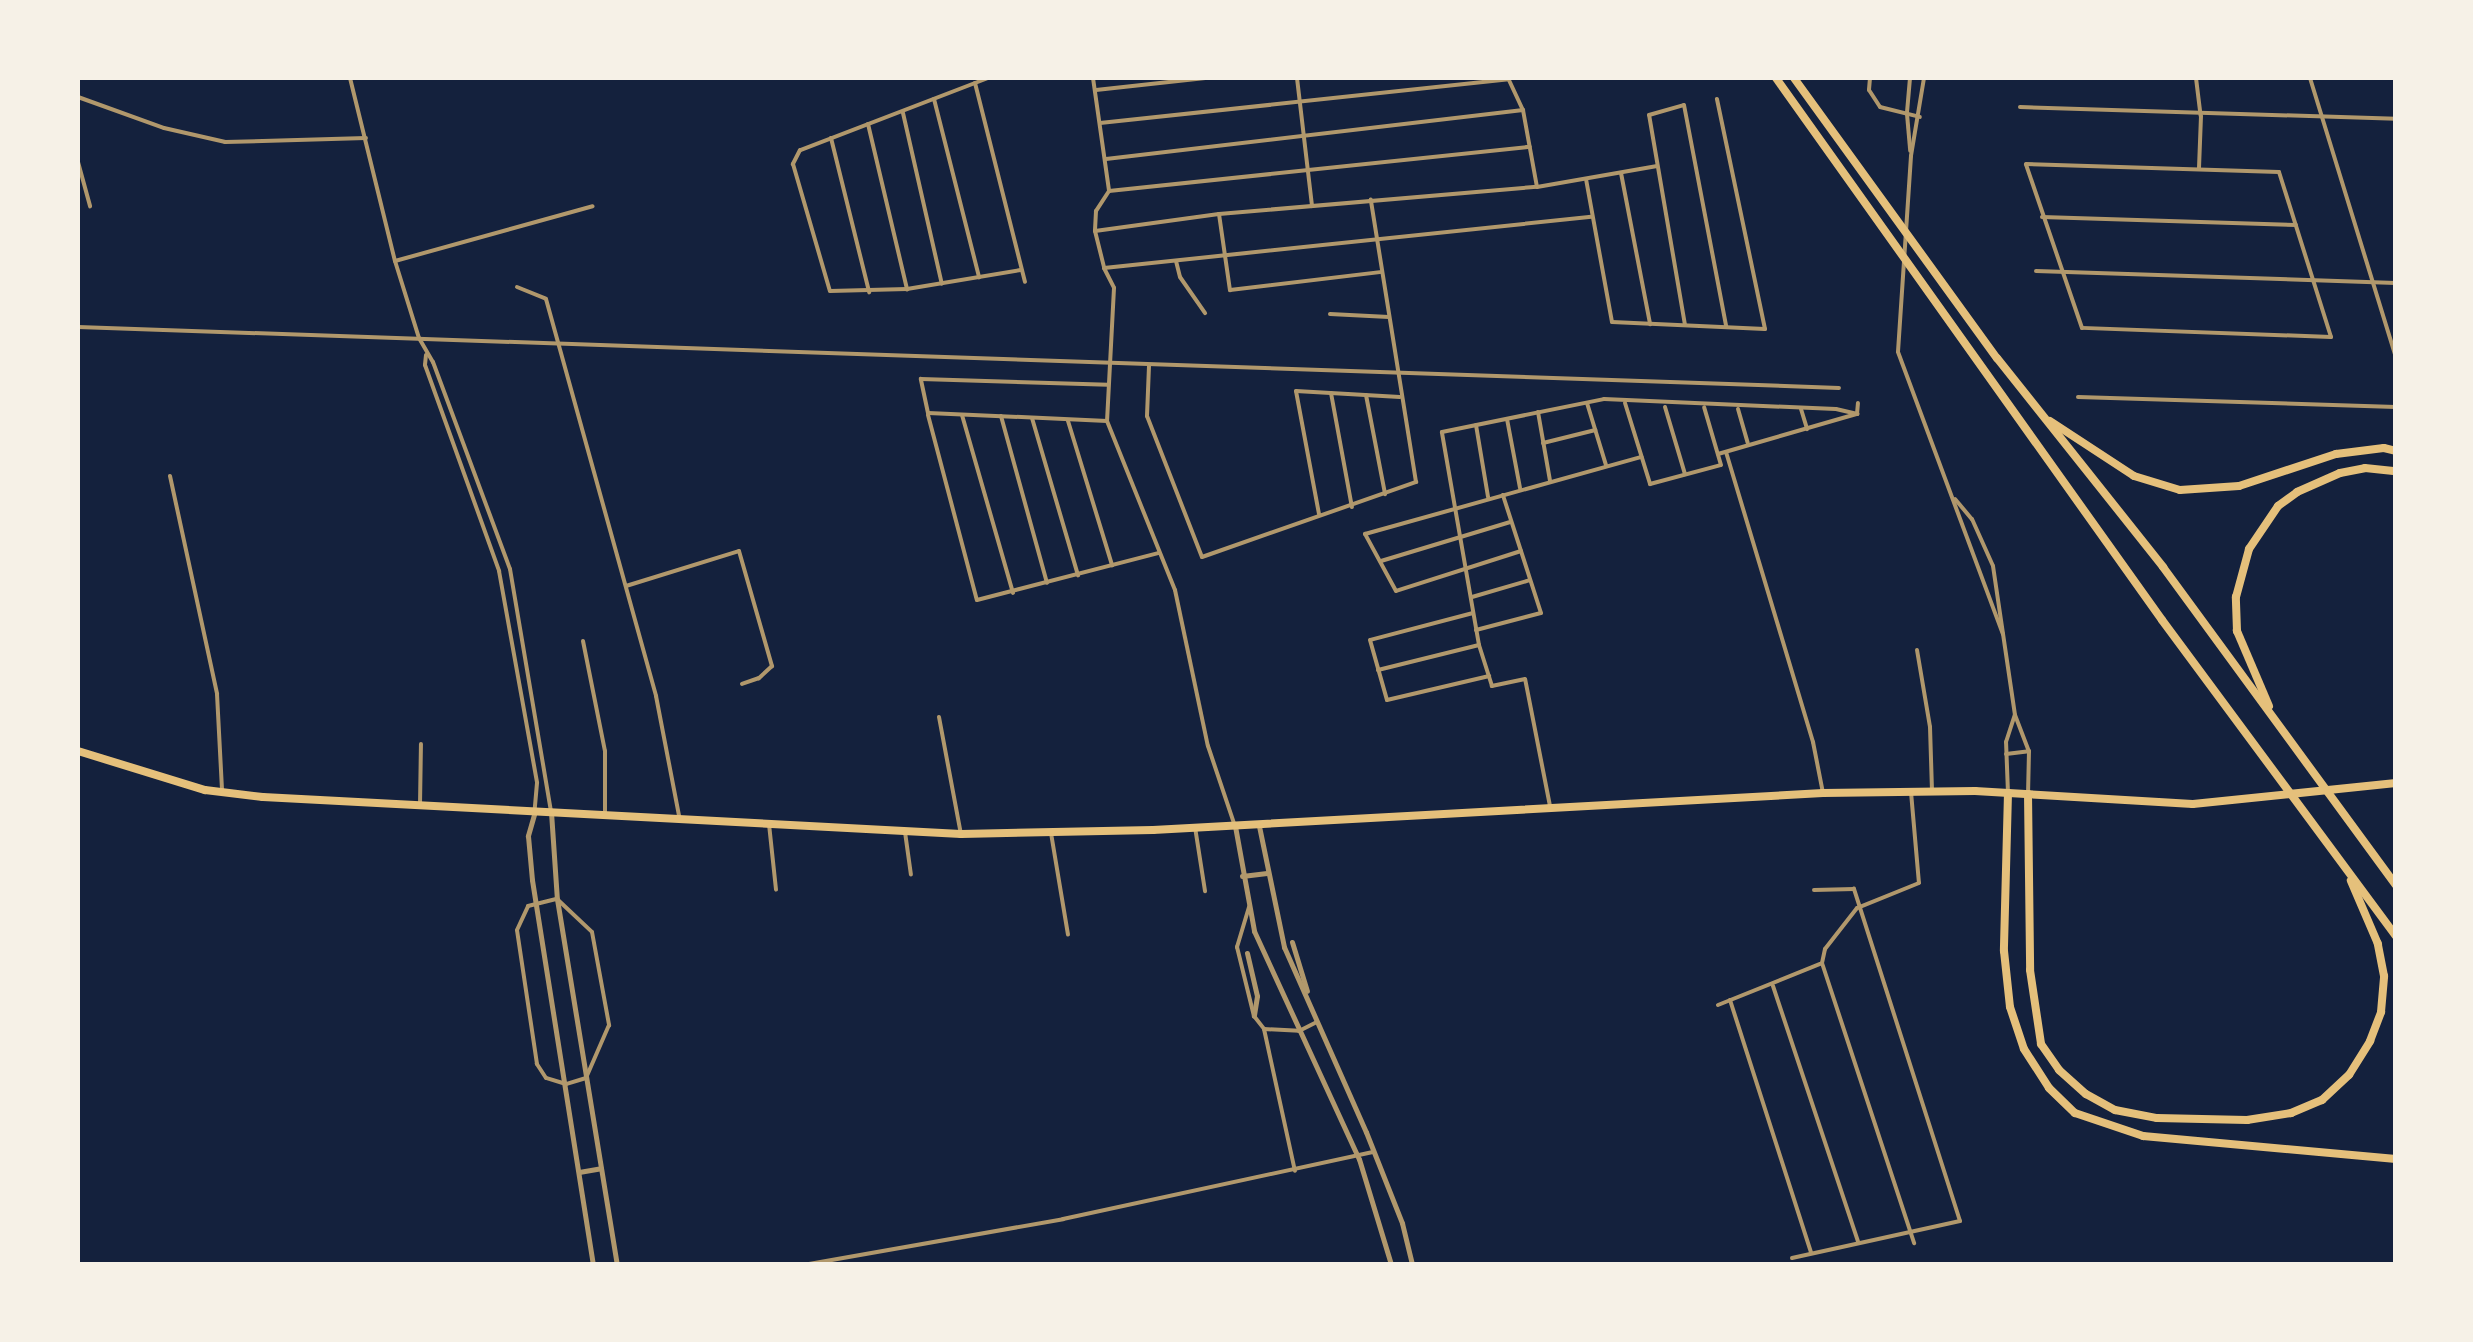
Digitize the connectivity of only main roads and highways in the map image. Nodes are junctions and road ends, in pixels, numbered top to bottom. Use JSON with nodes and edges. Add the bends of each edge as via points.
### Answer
{"nodes":[{"id":1,"x":1776,"y":78,"type":"edge"},
{"id":2,"x":1794,"y":78,"type":"edge"},
{"id":3,"x":2042,"y":415,"type":"junction"},
{"id":4,"x":2396,"y":451,"type":"edge"},
{"id":5,"x":2396,"y":470,"type":"edge"},
{"id":6,"x":2280,"y":728,"type":"junction"},
{"id":7,"x":78,"y":751,"type":"edge"},
{"id":8,"x":2396,"y":783,"type":"edge"},
{"id":9,"x":2008,"y":794,"type":"junction"},
{"id":10,"x":2028,"y":794,"type":"junction"},
{"id":11,"x":2340,"y":860,"type":"junction"},
{"id":12,"x":2396,"y":885,"type":"edge"},
{"id":13,"x":2396,"y":936,"type":"edge"},
{"id":14,"x":2396,"y":1159,"type":"edge"}],
"edges":[{"from":1,"to":11,"type":"highway"},
{"from":2,"to":3,"type":"highway"},
{"from":3,"to":4,"type":"highway","via":[[2134,476],[2180,490],[2239,486],[2336,454]]},
{"from":3,"to":6,"type":"highway"},
{"from":5,"to":6,"type":"highway","via":[[2365,468],[2319,480],[2278,506],[2249,549],[2236,597],[2237,631]]},
{"from":6,"to":12,"type":"highway"},
{"from":7,"to":9,"type":"highway","via":[[223,794],[961,834],[1236,826],[1823,793]]},
{"from":8,"to":10,"type":"highway","via":[[2193,804]]},
{"from":9,"to":10,"type":"highway"},
{"from":9,"to":14,"type":"highway","via":[[2004,951],[2010,1007],[2024,1049],[2074,1113],[2143,1136]]},
{"from":10,"to":11,"type":"highway","via":[[2030,970],[2042,1044],[2072,1082],[2115,1110],[2247,1120],[2322,1100],[2349,1075],[2376,1027],[2384,976],[2366,913]]},
{"from":11,"to":13,"type":"highway"}]}
